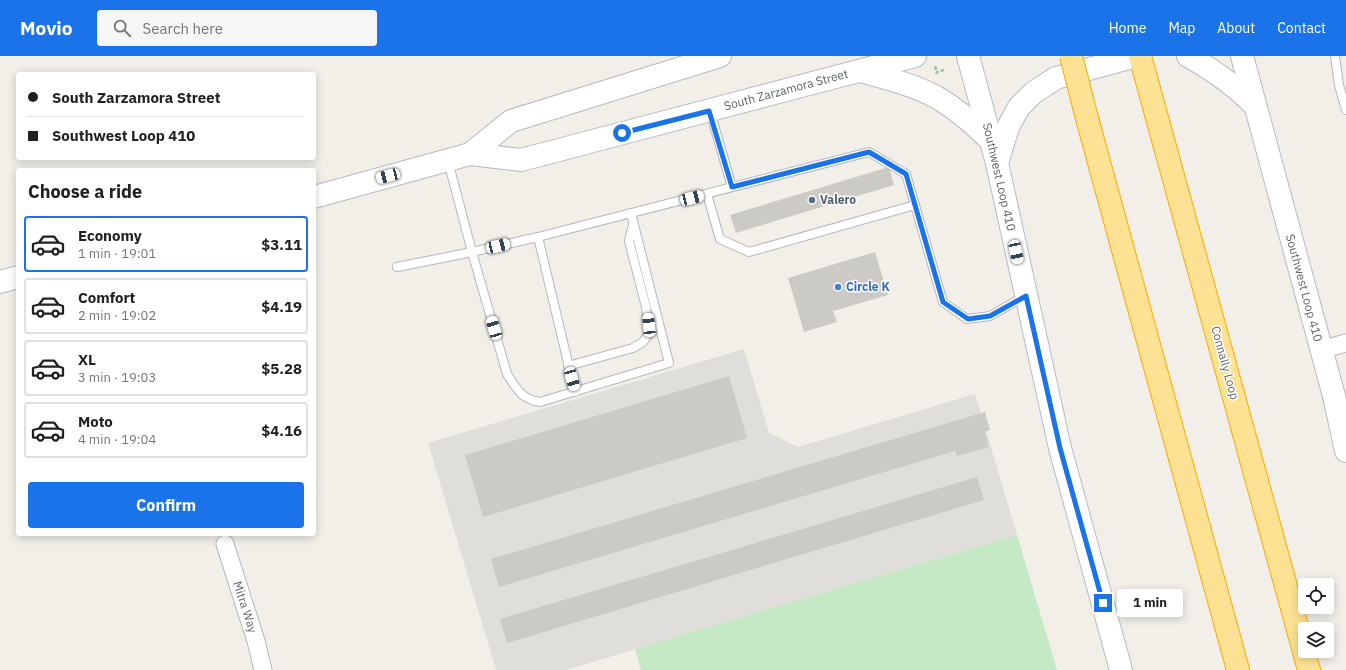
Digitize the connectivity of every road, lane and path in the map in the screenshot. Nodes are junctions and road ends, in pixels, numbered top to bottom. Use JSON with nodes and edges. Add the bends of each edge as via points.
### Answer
{"nodes":[{"id":1,"x":720,"y":56,"type":"edge"},
{"id":2,"x":915,"y":56,"type":"edge"},
{"id":3,"x":968,"y":56,"type":"edge"},
{"id":4,"x":1071,"y":56,"type":"edge"},
{"id":5,"x":1137,"y":56,"type":"edge"},
{"id":6,"x":1140,"y":56,"type":"edge"},
{"id":7,"x":1188,"y":56,"type":"edge"},
{"id":8,"x":1335,"y":56,"type":"edge"},
{"id":9,"x":1244,"y":60,"type":"edge"},
{"id":10,"x":935,"y":66,"type":"dead end"},
{"id":11,"x":944,"y":70,"type":"dead end"},
{"id":12,"x":858,"y":71,"type":"junction"},
{"id":13,"x":1342,"y":84,"type":"edge"},
{"id":14,"x":1255,"y":106,"type":"junction"},
{"id":15,"x":1346,"y":110,"type":"edge"},
{"id":16,"x":709,"y":111,"type":"junction"},
{"id":17,"x":991,"y":141,"type":"junction"},
{"id":18,"x":470,"y":154,"type":"junction"},
{"id":19,"x":448,"y":160,"type":"junction"},
{"id":20,"x":997,"y":163,"type":"junction"},
{"id":21,"x":732,"y":187,"type":"junction"},
{"id":22,"x":707,"y":194,"type":"junction"},
{"id":23,"x":316,"y":196,"type":"edge"},
{"id":24,"x":915,"y":205,"type":"junction"},
{"id":25,"x":631,"y":213,"type":"junction"},
{"id":26,"x":634,"y":222,"type":"junction"},
{"id":27,"x":538,"y":237,"type":"junction"},
{"id":28,"x":472,"y":252,"type":"junction"},
{"id":29,"x":397,"y":267,"type":"dead end"},
{"id":30,"x":16,"y":278,"type":"edge"},
{"id":31,"x":0,"y":282,"type":"edge"},
{"id":32,"x":1026,"y":296,"type":"junction"},
{"id":33,"x":1346,"y":343,"type":"edge"},
{"id":34,"x":1321,"y":350,"type":"junction"},
{"id":35,"x":568,"y":366,"type":"junction"},
{"id":36,"x":575,"y":392,"type":"junction"},
{"id":37,"x":1346,"y":451,"type":"edge"},
{"id":38,"x":1199,"y":527,"type":"junction"},
{"id":39,"x":221,"y":537,"type":"edge"},
{"id":40,"x":263,"y":670,"type":"edge"},
{"id":41,"x":1121,"y":670,"type":"edge"},
{"id":42,"x":1223,"y":670,"type":"edge"},
{"id":43,"x":1238,"y":670,"type":"edge"},
{"id":44,"x":1309,"y":670,"type":"edge"}],
"edges":[{"from":1,"to":18,"type":"main road","name":"South Zarzamora Street","via":[[511,121]]},
{"from":2,"to":12,"type":"main road","name":"South Zarzamora Street"},
{"from":3,"to":17,"type":"main road","name":"Southwest Loop 410"},
{"from":4,"to":38,"type":"highway","bridge":true},
{"from":5,"to":20,"type":"main road","via":[[1056,78],[1033,93],[1019,107],[1008,127]]},
{"from":6,"to":44,"type":"highway","name":"Connally Loop"},
{"from":7,"to":14,"type":"main road","via":[[1220,75]]},
{"from":8,"to":13,"type":"lane"},
{"from":9,"to":14,"type":"main road","name":"Southwest Loop 410"},
{"from":10,"to":11,"type":"path","via":[[937,72]]},
{"from":12,"to":16,"type":"main road","name":"South Zarzamora Street"},
{"from":12,"to":17,"type":"main road","via":[[912,86],[935,97],[970,120]]},
{"from":13,"to":15,"type":"lane"},
{"from":14,"to":34,"type":"main road","name":"Southwest Loop 410"},
{"from":16,"to":18,"type":"main road","name":"South Zarzamora Street","via":[[521,160]]},
{"from":16,"to":21,"type":"lane"},
{"from":17,"to":20,"type":"main road","name":"Southwest Loop 410"},
{"from":18,"to":19,"type":"main road","name":"South Zarzamora Street"},
{"from":19,"to":23,"type":"main road","name":"South Zarzamora Street"},
{"from":19,"to":28,"type":"lane"},
{"from":20,"to":32,"type":"main road","name":"Southwest Loop 410"},
{"from":21,"to":22,"type":"lane"},
{"from":21,"to":24,"type":"lane","via":[[869,152],[906,174]]},
{"from":22,"to":24,"type":"lane","via":[[720,239],[749,252]]},
{"from":22,"to":25,"type":"lane"},
{"from":24,"to":32,"type":"lane","via":[[943,302],[968,319],[990,316]]},
{"from":25,"to":26,"type":"lane"},
{"from":25,"to":27,"type":"lane"},
{"from":26,"to":35,"type":"lane","via":[[629,241],[650,333],[643,342],[633,348]]},
{"from":26,"to":36,"type":"lane","via":[[669,363]]},
{"from":27,"to":28,"type":"lane"},
{"from":27,"to":35,"type":"lane"},
{"from":28,"to":29,"type":"lane"},
{"from":28,"to":36,"type":"lane","via":[[507,374],[517,390],[529,400],[540,402]]},
{"from":30,"to":31,"type":"main road"},
{"from":32,"to":41,"type":"main road","name":"Southwest Loop 410","via":[[1060,448]]},
{"from":33,"to":34,"type":"street"},
{"from":34,"to":37,"type":"main road","name":"Southwest Loop 410"},
{"from":35,"to":36,"type":"lane"},
{"from":38,"to":42,"type":"highway"},
{"from":38,"to":43,"type":"highway"},
{"from":39,"to":40,"type":"street","name":"Mitra Way","via":[[256,641]]}]}
